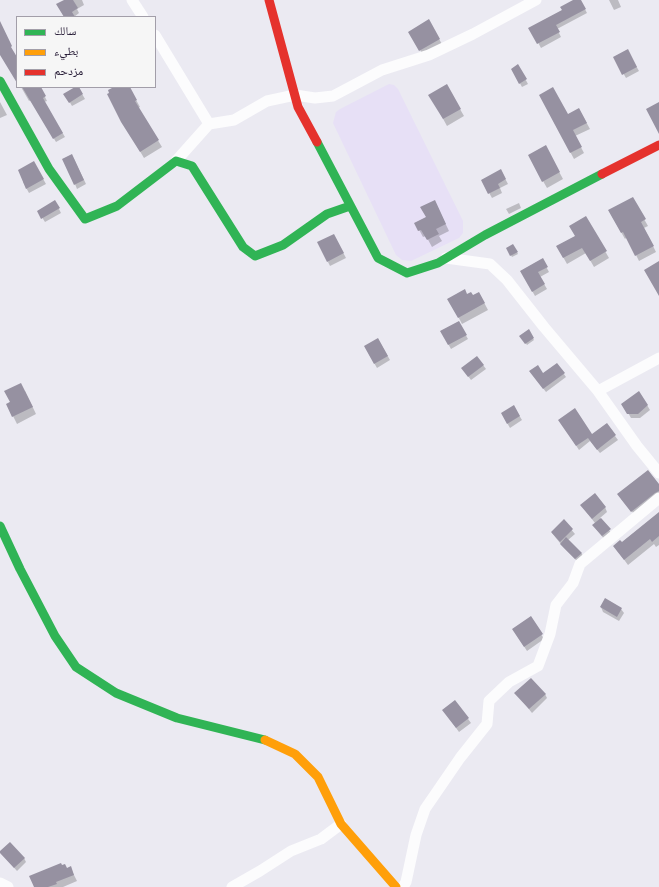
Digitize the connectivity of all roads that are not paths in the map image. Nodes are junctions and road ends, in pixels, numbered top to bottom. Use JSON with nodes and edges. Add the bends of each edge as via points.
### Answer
{"nodes":[{"id":1,"x":132,"y":0,"type":"edge"},
{"id":2,"x":269,"y":0,"type":"edge"},
{"id":3,"x":536,"y":0,"type":"edge"},
{"id":4,"x":142,"y":16,"type":"edge"},
{"id":5,"x":156,"y":37,"type":"edge"},
{"id":6,"x":0,"y":81,"type":"edge"},
{"id":7,"x":295,"y":95,"type":"junction"},
{"id":8,"x":209,"y":124,"type":"junction"},
{"id":9,"x":659,"y":145,"type":"edge"},
{"id":10,"x":176,"y":161,"type":"junction"},
{"id":11,"x":350,"y":206,"type":"junction"},
{"id":12,"x":446,"y":258,"type":"junction"},
{"id":13,"x":659,"y":358,"type":"edge"},
{"id":14,"x":598,"y":391,"type":"junction"},
{"id":15,"x":659,"y":473,"type":"edge"},
{"id":16,"x":659,"y":498,"type":"edge"},
{"id":17,"x":0,"y":526,"type":"edge"},
{"id":18,"x":341,"y":824,"type":"junction"},
{"id":19,"x":0,"y":883,"type":"edge"},
{"id":20,"x":8,"y":887,"type":"edge"},
{"id":21,"x":232,"y":887,"type":"edge"},
{"id":22,"x":396,"y":887,"type":"edge"},
{"id":23,"x":403,"y":887,"type":"edge"}],
"edges":[{"from":1,"to":4,"type":"street"},
{"from":2,"to":7,"type":"street"},
{"from":3,"to":7,"type":"street","via":[[430,55],[382,70],[333,96],[315,98]]},
{"from":5,"to":8,"type":"street"},
{"from":6,"to":10,"type":"street","via":[[49,168],[85,219],[117,206]]},
{"from":7,"to":8,"type":"street","via":[[267,102],[234,120]]},
{"from":7,"to":11,"type":"street","via":[[298,107]]},
{"from":8,"to":10,"type":"street"},
{"from":9,"to":12,"type":"street","via":[[485,234]]},
{"from":10,"to":11,"type":"street","via":[[192,166],[244,247],[255,256],[283,245],[327,214]]},
{"from":11,"to":12,"type":"street","via":[[378,258],[407,273]]},
{"from":12,"to":14,"type":"street","via":[[490,264],[507,280]]},
{"from":13,"to":14,"type":"street"},
{"from":14,"to":15,"type":"street"},
{"from":16,"to":23,"type":"street","via":[[580,564],[573,583],[556,605],[550,634],[538,666],[509,682],[489,702],[487,724],[425,809]]},
{"from":17,"to":18,"type":"street","via":[[55,636],[76,666],[116,693],[177,718],[268,741],[295,754],[318,777]]},
{"from":18,"to":21,"type":"street","via":[[321,838],[291,851]]},
{"from":18,"to":22,"type":"street"},
{"from":19,"to":20,"type":"street"}]}
